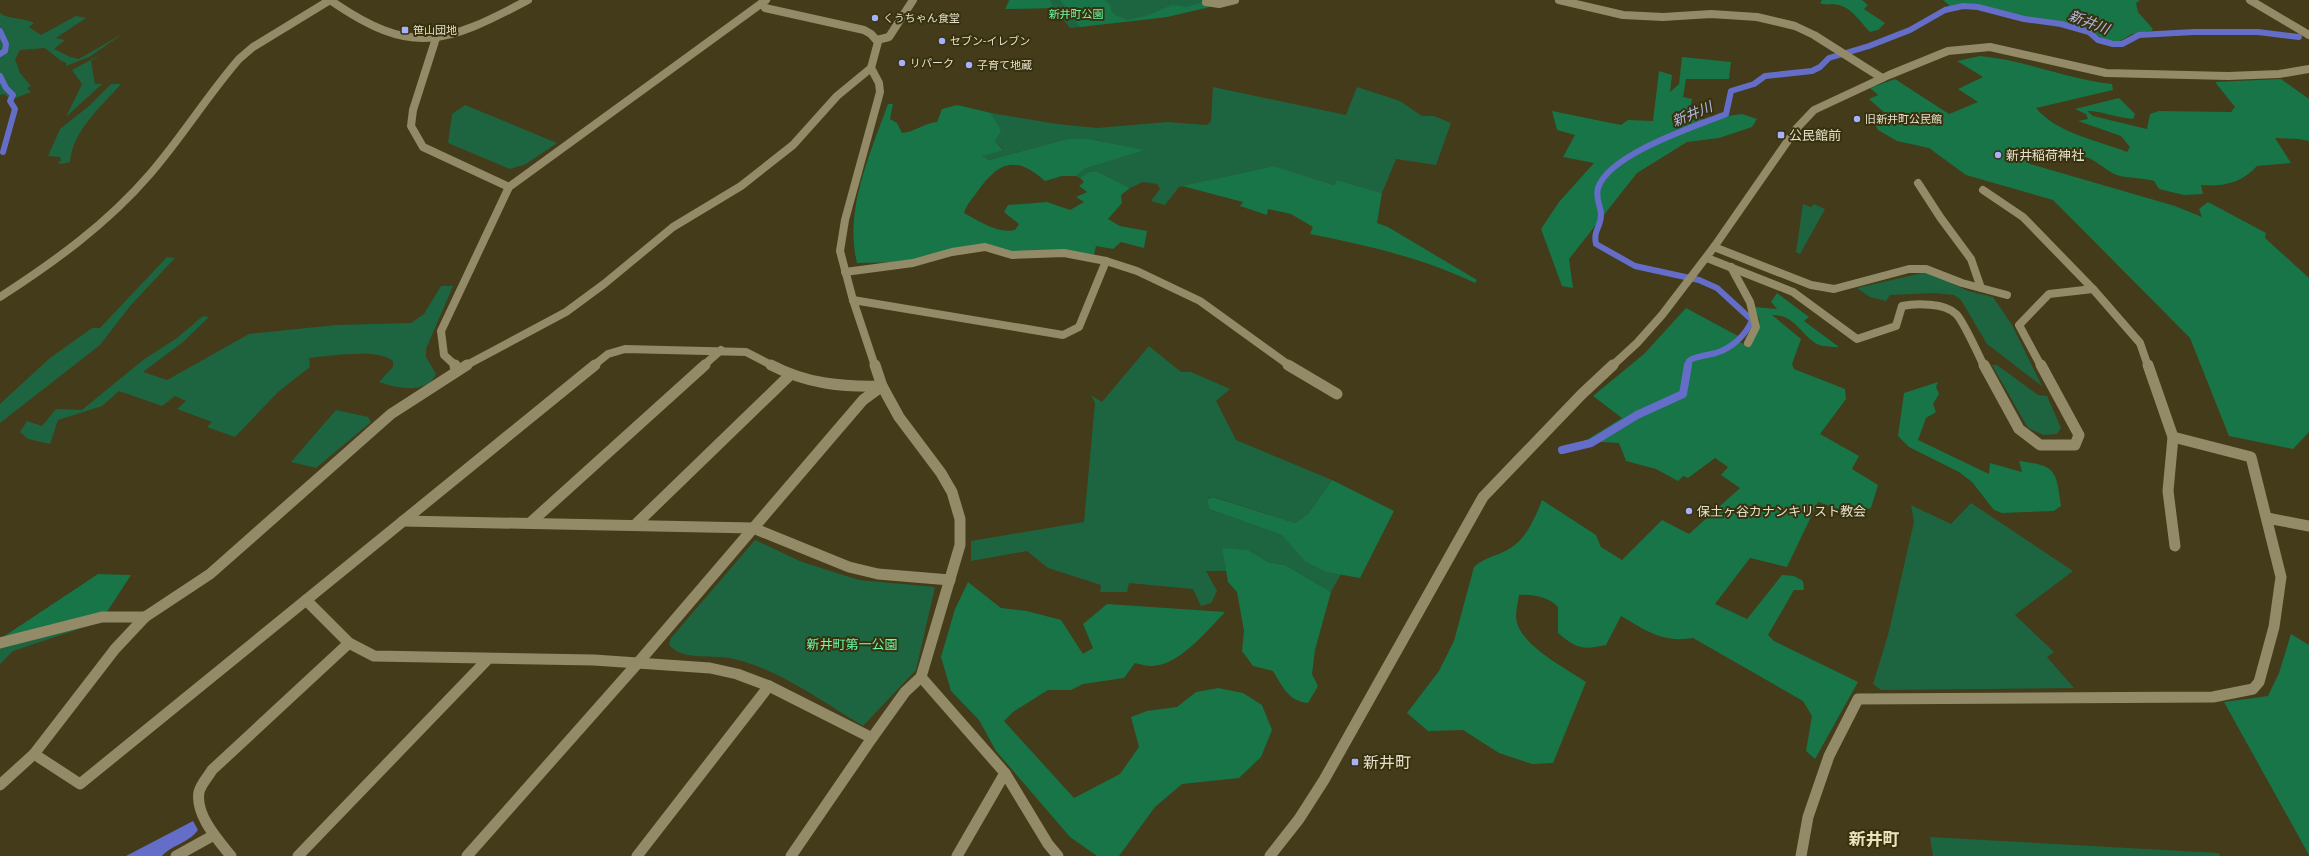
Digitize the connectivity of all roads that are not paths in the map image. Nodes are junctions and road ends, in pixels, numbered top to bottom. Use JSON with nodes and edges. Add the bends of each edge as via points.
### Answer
{"nodes":[{"id":1,"x":330,"y":0,"type":"edge"},
{"id":2,"x":528,"y":0,"type":"edge"},
{"id":3,"x":914,"y":0,"type":"edge"},
{"id":4,"x":1235,"y":0,"type":"edge"},
{"id":5,"x":1559,"y":0,"type":"edge"},
{"id":6,"x":2250,"y":0,"type":"edge"},
{"id":7,"x":764,"y":2,"type":"edge"},
{"id":8,"x":1206,"y":2,"type":"dead end"},
{"id":9,"x":2309,"y":35,"type":"edge"},
{"id":10,"x":436,"y":38,"type":"junction"},
{"id":11,"x":877,"y":40,"type":"junction"},
{"id":12,"x":871,"y":68,"type":"junction"},
{"id":13,"x":2309,"y":70,"type":"edge"},
{"id":14,"x":1882,"y":78,"type":"junction"},
{"id":15,"x":1918,"y":183,"type":"dead end"},
{"id":16,"x":509,"y":187,"type":"junction"},
{"id":17,"x":1983,"y":190,"type":"dead end"},
{"id":18,"x":1714,"y":247,"type":"junction"},
{"id":19,"x":1707,"y":258,"type":"junction"},
{"id":20,"x":1106,"y":261,"type":"junction"},
{"id":21,"x":1731,"y":267,"type":"junction"},
{"id":22,"x":845,"y":272,"type":"junction"},
{"id":23,"x":1981,"y":288,"type":"junction"},
{"id":24,"x":2093,"y":289,"type":"junction"},
{"id":25,"x":2007,"y":295,"type":"dead end"},
{"id":26,"x":0,"y":297,"type":"edge"},
{"id":27,"x":853,"y":300,"type":"junction"},
{"id":28,"x":1748,"y":343,"type":"dead end"},
{"id":29,"x":721,"y":350,"type":"junction"},
{"id":30,"x":456,"y":371,"type":"junction"},
{"id":31,"x":790,"y":375,"type":"junction"},
{"id":32,"x":882,"y":386,"type":"junction"},
{"id":33,"x":1337,"y":394,"type":"dead end"},
{"id":34,"x":2173,"y":437,"type":"junction"},
{"id":35,"x":2267,"y":518,"type":"junction"},
{"id":36,"x":403,"y":521,"type":"junction"},
{"id":37,"x":530,"y":523,"type":"junction"},
{"id":38,"x":634,"y":525,"type":"junction"},
{"id":39,"x":2309,"y":526,"type":"edge"},
{"id":40,"x":754,"y":528,"type":"junction"},
{"id":41,"x":2175,"y":546,"type":"dead end"},
{"id":42,"x":950,"y":580,"type":"junction"},
{"id":43,"x":306,"y":600,"type":"junction"},
{"id":44,"x":145,"y":617,"type":"junction"},
{"id":45,"x":0,"y":643,"type":"edge"},
{"id":46,"x":349,"y":643,"type":"junction"},
{"id":47,"x":488,"y":660,"type":"junction"},
{"id":48,"x":637,"y":664,"type":"junction"},
{"id":49,"x":921,"y":677,"type":"junction"},
{"id":50,"x":769,"y":686,"type":"junction"},
{"id":51,"x":872,"y":738,"type":"junction"},
{"id":52,"x":34,"y":754,"type":"junction"},
{"id":53,"x":1006,"y":773,"type":"junction"},
{"id":54,"x":0,"y":784,"type":"edge"},
{"id":55,"x":214,"y":835,"type":"junction"},
{"id":56,"x":176,"y":856,"type":"edge"},
{"id":57,"x":231,"y":856,"type":"edge"},
{"id":58,"x":298,"y":856,"type":"edge"},
{"id":59,"x":467,"y":856,"type":"edge"},
{"id":60,"x":636,"y":856,"type":"edge"},
{"id":61,"x":791,"y":856,"type":"edge"},
{"id":62,"x":957,"y":856,"type":"edge"},
{"id":63,"x":1058,"y":856,"type":"edge"},
{"id":64,"x":1270,"y":856,"type":"edge"},
{"id":65,"x":1801,"y":856,"type":"edge"}],
"edges":[{"from":1,"to":10,"type":"street","via":[[381,33],[400,38]]},
{"from":1,"to":26,"type":"street","via":[[253,47],[239,59],[150,174],[126,199],[68,250]]},
{"from":2,"to":10,"type":"street","via":[[472,29]]},
{"from":3,"to":11,"type":"street","via":[[889,37]]},
{"from":4,"to":8,"type":"street","via":[[1219,4]]},
{"from":5,"to":14,"type":"street","via":[[1623,15],[1663,17],[1711,14],[1757,17],[1795,26],[1814,34]]},
{"from":6,"to":9,"type":"street"},
{"from":7,"to":11,"type":"street","via":[[765,8],[864,30]]},
{"from":7,"to":16,"type":"street"},
{"from":10,"to":16,"type":"street","via":[[413,110],[411,126],[423,147]]},
{"from":11,"to":12,"type":"street","via":[[878,47]]},
{"from":12,"to":22,"type":"street","via":[[879,83],[880,92],[845,220],[840,251]]},
{"from":12,"to":30,"type":"street","via":[[837,96],[793,145],[741,186],[673,227],[566,312]]},
{"from":13,"to":14,"type":"street","via":[[2228,76],[2106,73],[1990,47],[1948,51]]},
{"from":14,"to":18,"type":"street","via":[[1814,110],[1796,129]]},
{"from":15,"to":23,"type":"street","via":[[1943,222],[1964,245],[1978,271]]},
{"from":16,"to":30,"type":"street","via":[[441,332],[444,355],[456,366]]},
{"from":17,"to":24,"type":"street","via":[[2023,216]]},
{"from":18,"to":19,"type":"street"},
{"from":18,"to":23,"type":"street","via":[[1811,285],[1834,289],[1909,269],[1926,269]]},
{"from":19,"to":21,"type":"street"},
{"from":19,"to":64,"type":"street","via":[[1637,343],[1582,394],[1483,497],[1324,780],[1299,819]]},
{"from":20,"to":22,"type":"street","via":[[1064,254],[1012,256],[985,247],[952,252],[913,263]]},
{"from":20,"to":27,"type":"street","via":[[1079,327],[1063,335]]},
{"from":20,"to":33,"type":"street","via":[[1138,271],[1200,301],[1294,369]]},
{"from":21,"to":24,"type":"street","via":[[1793,292],[1857,339],[1896,326],[1902,306],[1908,304],[1936,304],[1956,314],[2019,429],[2040,445],[2075,445],[2079,435],[2019,325],[2049,294]]},
{"from":21,"to":28,"type":"street","via":[[1750,302],[1756,327]]},
{"from":22,"to":27,"type":"street"},
{"from":23,"to":25,"type":"street"},
{"from":24,"to":34,"type":"street","via":[[2140,343]]},
{"from":27,"to":32,"type":"street"},
{"from":29,"to":31,"type":"street","via":[[746,352]]},
{"from":29,"to":36,"type":"street","via":[[625,349],[608,354]]},
{"from":29,"to":37,"type":"street"},
{"from":30,"to":44,"type":"street","via":[[391,414],[331,464],[210,574]]},
{"from":31,"to":32,"type":"street","via":[[845,387]]},
{"from":31,"to":38,"type":"street"},
{"from":32,"to":40,"type":"street","via":[[863,400]]},
{"from":32,"to":42,"type":"street","via":[[899,417],[952,492],[960,519],[960,545]]},
{"from":34,"to":35,"type":"street","via":[[2251,457]]},
{"from":34,"to":41,"type":"street","via":[[2168,490]]},
{"from":35,"to":39,"type":"street"},
{"from":35,"to":65,"type":"street","via":[[2281,577],[2274,627],[2259,682],[2253,689],[2213,697],[1858,699],[1829,756],[1808,817]]},
{"from":36,"to":37,"type":"street"},
{"from":36,"to":43,"type":"street"},
{"from":37,"to":38,"type":"street"},
{"from":38,"to":40,"type":"street"},
{"from":40,"to":42,"type":"street","via":[[849,567],[878,574]]},
{"from":40,"to":48,"type":"street"},
{"from":42,"to":49,"type":"street"},
{"from":43,"to":46,"type":"street"},
{"from":43,"to":52,"type":"street","via":[[80,784]]},
{"from":44,"to":45,"type":"street","via":[[102,616]]},
{"from":44,"to":52,"type":"street","via":[[115,648]]},
{"from":46,"to":47,"type":"street","via":[[374,656]]},
{"from":46,"to":55,"type":"street","via":[[212,770],[200,790],[199,802]]},
{"from":47,"to":48,"type":"street","via":[[594,660]]},
{"from":47,"to":58,"type":"street"},
{"from":48,"to":50,"type":"street","via":[[710,668],[737,674]]},
{"from":48,"to":59,"type":"street"},
{"from":49,"to":51,"type":"street","via":[[904,692]]},
{"from":49,"to":53,"type":"street"},
{"from":50,"to":51,"type":"street"},
{"from":50,"to":60,"type":"street"},
{"from":51,"to":61,"type":"street"},
{"from":52,"to":54,"type":"street"},
{"from":53,"to":62,"type":"street"},
{"from":53,"to":63,"type":"street","via":[[1048,844]]},
{"from":55,"to":56,"type":"street"},
{"from":55,"to":57,"type":"street"}]}
